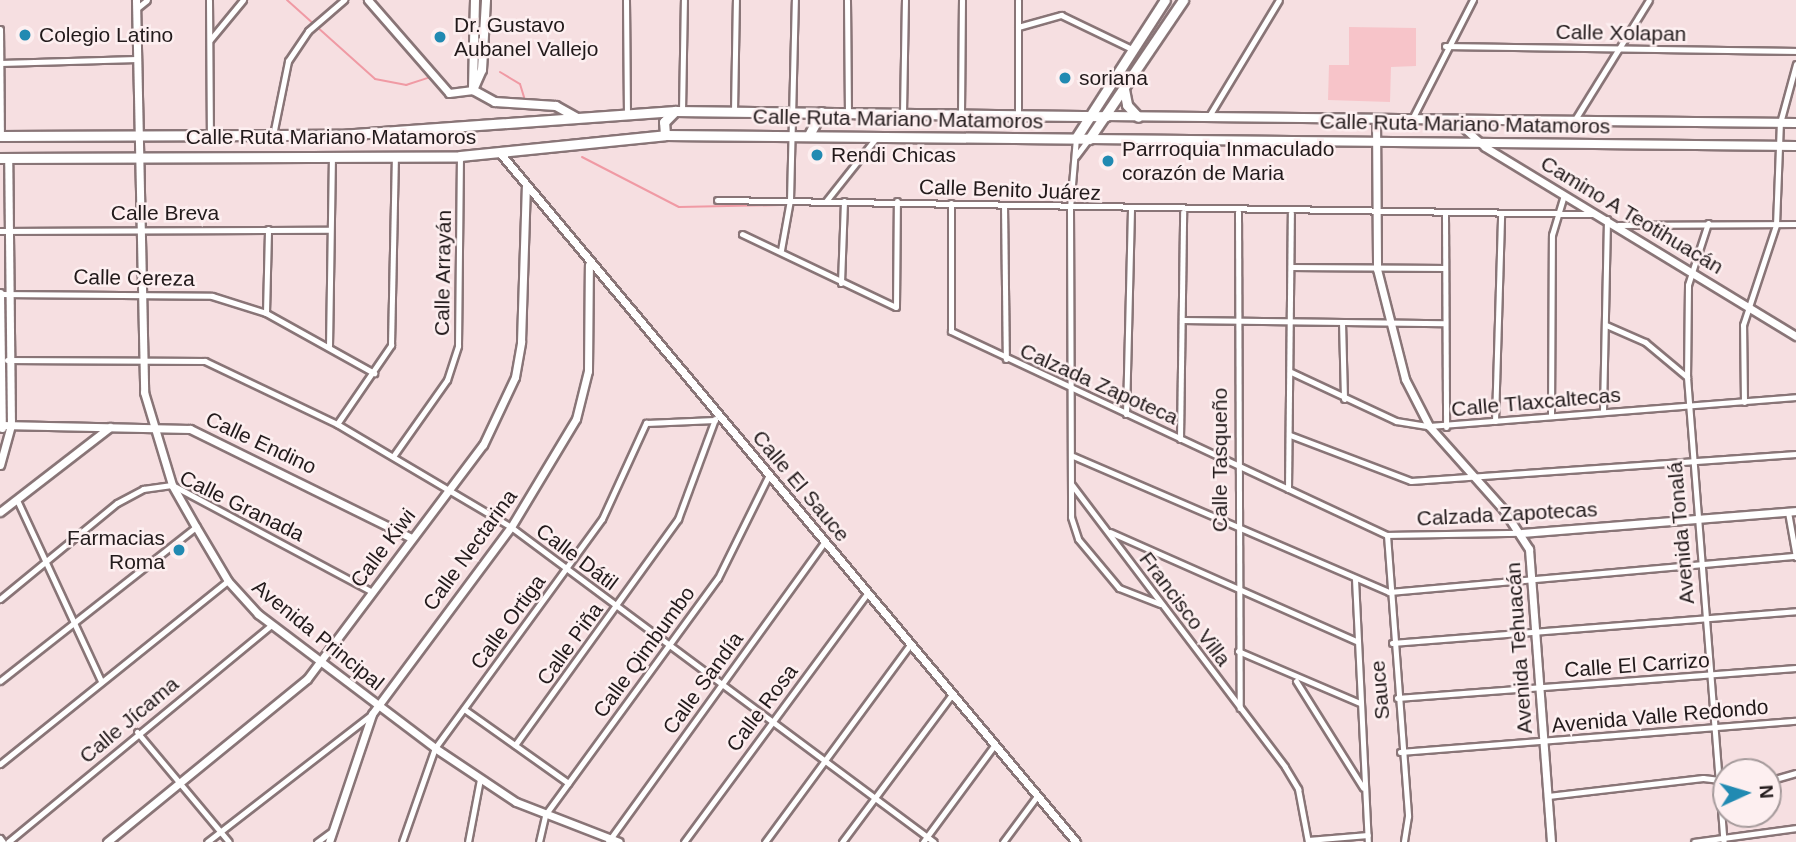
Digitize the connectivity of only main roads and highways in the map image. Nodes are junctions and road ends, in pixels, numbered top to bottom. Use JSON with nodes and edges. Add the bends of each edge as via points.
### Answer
{"nodes":[{"id":1,"x":475,"y":0,"type":"edge"},
{"id":2,"x":486,"y":0,"type":"edge"},
{"id":3,"x":1165,"y":0,"type":"edge"},
{"id":4,"x":1183,"y":0,"type":"edge"},
{"id":5,"x":1124,"y":88,"type":"junction"},
{"id":6,"x":473,"y":90,"type":"junction"},
{"id":7,"x":679,"y":111,"type":"junction"},
{"id":8,"x":821,"y":113,"type":"junction"},
{"id":9,"x":1087,"y":114,"type":"junction"},
{"id":10,"x":1106,"y":116,"type":"junction"},
{"id":11,"x":576,"y":117,"type":"junction"},
{"id":12,"x":1138,"y":117,"type":"junction"},
{"id":13,"x":1796,"y":123,"type":"edge"},
{"id":14,"x":665,"y":135,"type":"junction"},
{"id":15,"x":809,"y":135,"type":"junction"},
{"id":16,"x":1,"y":136,"type":"edge"},
{"id":17,"x":1076,"y":138,"type":"junction"},
{"id":18,"x":1089,"y":139,"type":"junction"},
{"id":19,"x":1796,"y":146,"type":"edge"},
{"id":20,"x":4,"y":158,"type":"edge"}],
"edges":[{"from":1,"to":6,"type":"main road"},
{"from":2,"to":6,"type":"main road","via":[[482,70]]},
{"from":3,"to":9,"type":"main road"},
{"from":4,"to":5,"type":"main road"},
{"from":5,"to":10,"type":"main road"},
{"from":5,"to":12,"type":"main road","via":[[1126,105]]},
{"from":6,"to":11,"type":"main road","via":[[495,103],[556,106]]},
{"from":7,"to":8,"type":"main road","name":"Calle Ruta Mariano Matamoros"},
{"from":7,"to":11,"type":"main road","name":"Calle Ruta Mariano Matamoros"},
{"from":7,"to":14,"type":"main road","via":[[664,122]]},
{"from":8,"to":9,"type":"main road","name":"Calle Ruta Mariano Matamoros"},
{"from":8,"to":15,"type":"main road"},
{"from":9,"to":10,"type":"main road","name":"Calle Ruta Mariano Matamoros"},
{"from":9,"to":17,"type":"main road"},
{"from":10,"to":12,"type":"main road","name":"Calle Ruta Mariano Matamoros"},
{"from":10,"to":18,"type":"main road"},
{"from":11,"to":16,"type":"main road","name":"Calle Ruta Mariano Matamoros","via":[[274,135]]},
{"from":12,"to":13,"type":"main road","name":"Calle Ruta Mariano Matamoros"},
{"from":14,"to":15,"type":"main road","name":"Calle Ruta Mariano Matamoros"},
{"from":14,"to":20,"type":"main road","name":"Calle Ruta Mariano Matamoros","via":[[460,156]]},
{"from":15,"to":17,"type":"main road","name":"Calle Ruta Mariano Matamoros"},
{"from":17,"to":18,"type":"main road","name":"Calle Ruta Mariano Matamoros"},
{"from":18,"to":19,"type":"main road","name":"Calle Ruta Mariano Matamoros"}]}
